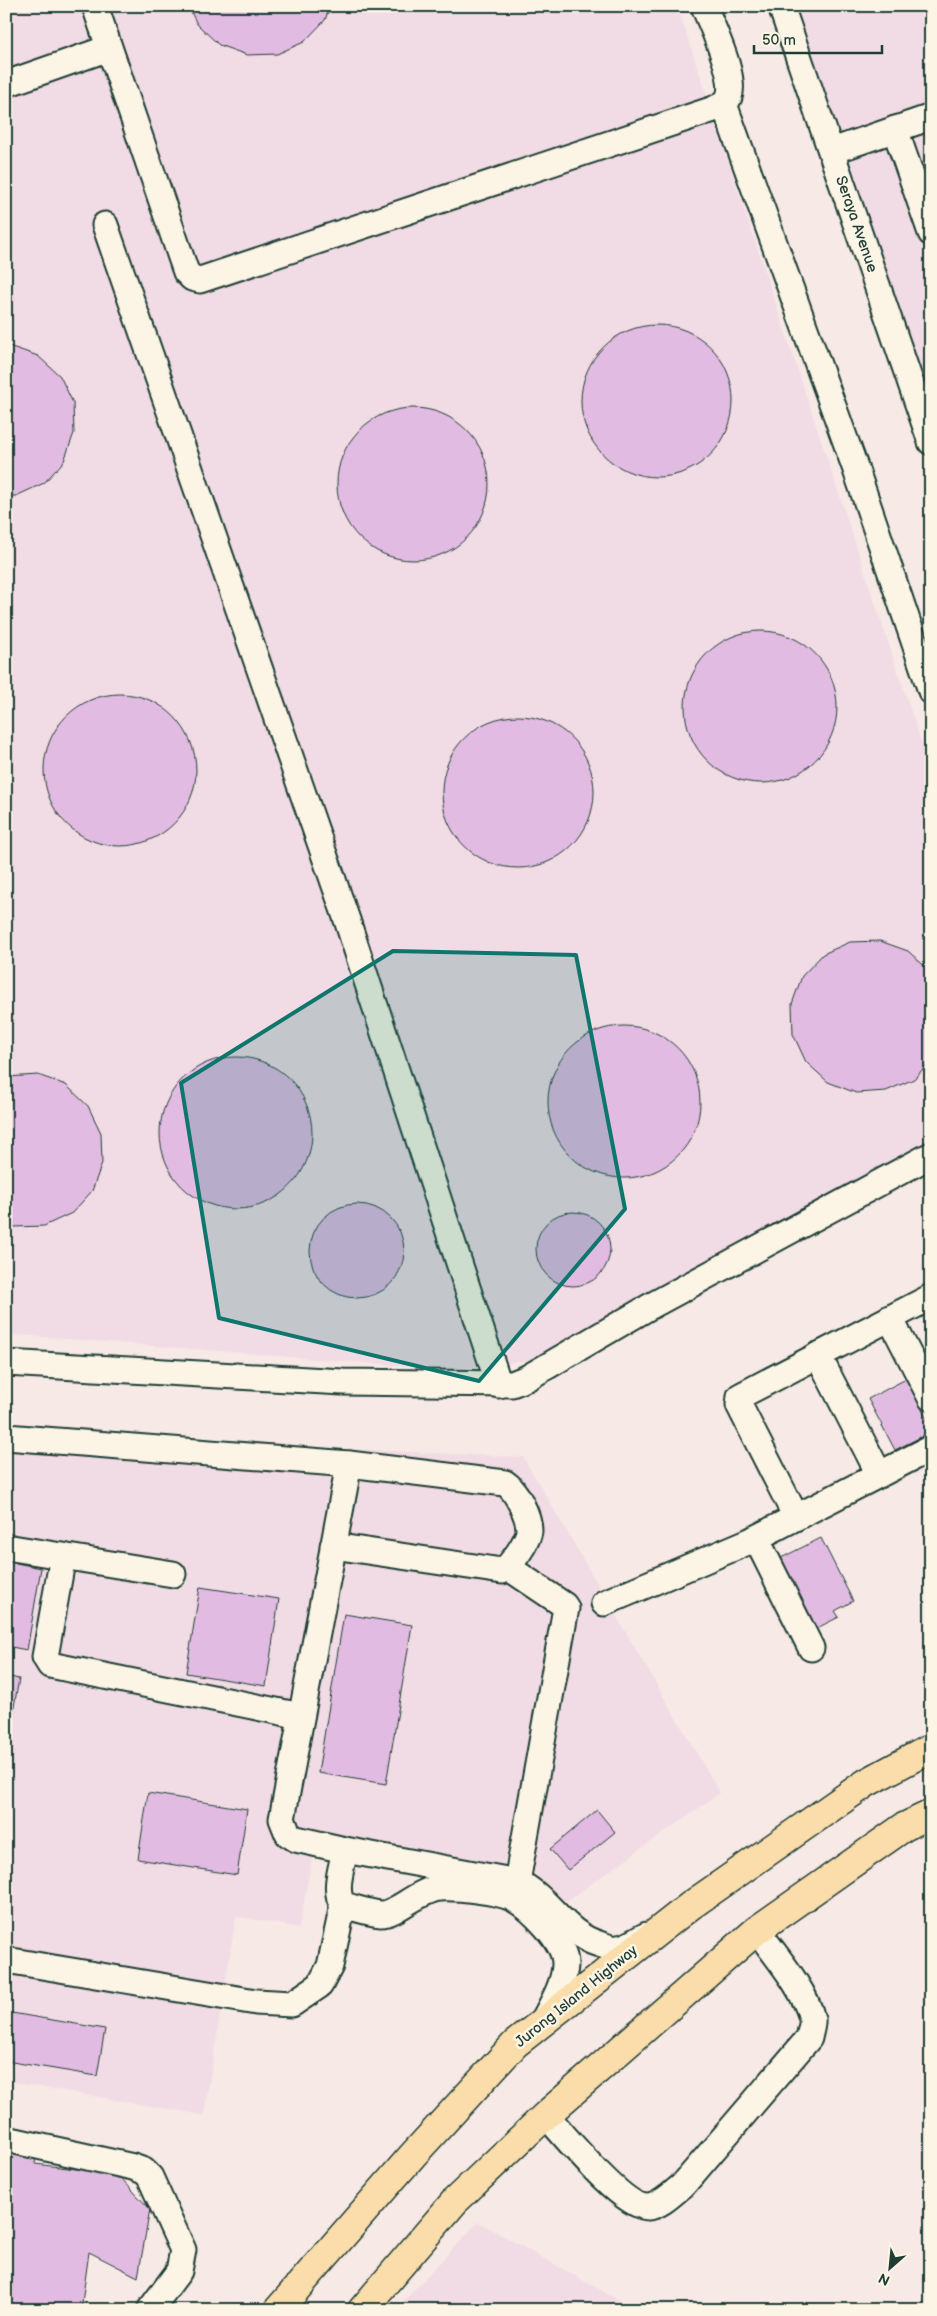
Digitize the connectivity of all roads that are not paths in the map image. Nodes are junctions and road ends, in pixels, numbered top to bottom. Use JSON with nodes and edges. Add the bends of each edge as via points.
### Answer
{"nodes":[{"id":1,"x":95,"y":6,"type":"edge"},
{"id":2,"x":704,"y":6,"type":"edge"},
{"id":3,"x":782,"y":6,"type":"edge"},
{"id":4,"x":109,"y":48,"type":"junction"},
{"id":5,"x":6,"y":84,"type":"edge"},
{"id":6,"x":724,"y":104,"type":"junction"},
{"id":7,"x":931,"y":117,"type":"edge"},
{"id":8,"x":895,"y":129,"type":"junction"},
{"id":9,"x":832,"y":151,"type":"junction"},
{"id":10,"x":105,"y":226,"type":"dead end"},
{"id":11,"x":931,"y":233,"type":"edge"},
{"id":12,"x":925,"y":406,"type":"edge"},
{"id":13,"x":931,"y":442,"type":"edge"},
{"id":14,"x":931,"y":692,"type":"edge"},
{"id":15,"x":931,"y":1155,"type":"edge"},
{"id":16,"x":931,"y":1297,"type":"edge"},
{"id":17,"x":890,"y":1318,"type":"junction"},
{"id":18,"x":818,"y":1355,"type":"junction"},
{"id":19,"x":6,"y":1363,"type":"edge"},
{"id":20,"x":499,"y":1385,"type":"junction"},
{"id":21,"x":931,"y":1398,"type":"edge"},
{"id":22,"x":6,"y":1438,"type":"edge"},
{"id":23,"x":931,"y":1448,"type":"edge"},
{"id":24,"x":349,"y":1464,"type":"junction"},
{"id":25,"x":878,"y":1474,"type":"junction"},
{"id":26,"x":796,"y":1517,"type":"junction"},
{"id":27,"x":756,"y":1538,"type":"junction"},
{"id":28,"x":6,"y":1546,"type":"edge"},
{"id":29,"x":333,"y":1546,"type":"junction"},
{"id":30,"x":63,"y":1556,"type":"junction"},
{"id":31,"x":509,"y":1568,"type":"junction"},
{"id":32,"x":173,"y":1574,"type":"dead end"},
{"id":33,"x":604,"y":1604,"type":"dead end"},
{"id":34,"x":811,"y":1648,"type":"dead end"},
{"id":35,"x":301,"y":1716,"type":"junction"},
{"id":36,"x":931,"y":1748,"type":"edge"},
{"id":37,"x":931,"y":1814,"type":"edge"},
{"id":38,"x":345,"y":1850,"type":"junction"},
{"id":39,"x":517,"y":1882,"type":"junction"},
{"id":40,"x":343,"y":1905,"type":"junction"},
{"id":41,"x":660,"y":1929,"type":"junction"},
{"id":42,"x":757,"y":1930,"type":"junction"},
{"id":43,"x":6,"y":1960,"type":"edge"},
{"id":44,"x":543,"y":2022,"type":"junction"},
{"id":45,"x":546,"y":2115,"type":"junction"},
{"id":46,"x":6,"y":2139,"type":"edge"},
{"id":47,"x":371,"y":2307,"type":"edge"},
{"id":48,"x":150,"y":2310,"type":"edge"},
{"id":49,"x":278,"y":2310,"type":"edge"}],
"edges":[{"from":1,"to":4,"type":"street"},
{"from":2,"to":6,"type":"street","via":[[730,77],[729,96]]},
{"from":3,"to":9,"type":"street","name":"Seraya Avenue"},
{"from":4,"to":5,"type":"street"},
{"from":4,"to":6,"type":"street","via":[[186,272],[200,280],[714,110]]},
{"from":6,"to":14,"type":"street","via":[[855,467]]},
{"from":7,"to":8,"type":"street"},
{"from":8,"to":9,"type":"street"},
{"from":8,"to":11,"type":"street"},
{"from":9,"to":12,"type":"street","name":"Seraya Avenue"},
{"from":10,"to":20,"type":"street","via":[[347,920]]},
{"from":12,"to":13,"type":"street","name":"Seraya Avenue"},
{"from":15,"to":20,"type":"street","via":[[649,1307],[527,1378]]},
{"from":16,"to":17,"type":"street"},
{"from":17,"to":18,"type":"street"},
{"from":17,"to":21,"type":"street"},
{"from":18,"to":25,"type":"street"},
{"from":18,"to":26,"type":"street","via":[[743,1393],[738,1400]]},
{"from":19,"to":20,"type":"street","via":[[343,1382]]},
{"from":22,"to":24,"type":"street"},
{"from":23,"to":25,"type":"street"},
{"from":24,"to":29,"type":"street"},
{"from":24,"to":31,"type":"street","via":[[505,1482],[516,1493],[530,1528]]},
{"from":25,"to":26,"type":"street"},
{"from":26,"to":27,"type":"street"},
{"from":27,"to":33,"type":"street"},
{"from":27,"to":34,"type":"street"},
{"from":28,"to":30,"type":"street"},
{"from":29,"to":31,"type":"street","via":[[496,1572]]},
{"from":29,"to":35,"type":"street"},
{"from":30,"to":32,"type":"street"},
{"from":30,"to":35,"type":"street","via":[[45,1657],[50,1665]]},
{"from":31,"to":39,"type":"street","via":[[566,1608]]},
{"from":35,"to":38,"type":"street","via":[[282,1819],[284,1828],[296,1838]]},
{"from":36,"to":41,"type":"main road","name":"Jurong Island Highway","via":[[866,1783]]},
{"from":37,"to":42,"type":"main road","via":[[904,1827]]},
{"from":38,"to":39,"type":"street"},
{"from":38,"to":40,"type":"street","via":[[338,1888]]},
{"from":39,"to":41,"type":"street","via":[[531,1890],[574,1932],[589,1941],[618,1948]]},
{"from":40,"to":43,"type":"street","via":[[330,1966],[320,1985],[292,2004],[256,2002]]},
{"from":40,"to":44,"type":"street","via":[[381,1914],[429,1890],[442,1888],[490,1892],[511,1898],[546,1926],[561,1946],[565,1963],[562,1982]]},
{"from":41,"to":44,"type":"main road","name":"Jurong Island Highway"},
{"from":42,"to":45,"type":"main road"},
{"from":42,"to":45,"type":"street","via":[[805,2002],[813,2021],[809,2038],[683,2185],[660,2203],[647,2207],[636,2203],[616,2191]]},
{"from":44,"to":49,"type":"main road","name":"Jurong Island Highway","via":[[515,2044]]},
{"from":45,"to":47,"type":"main road","via":[[455,2201]]},
{"from":46,"to":48,"type":"street","via":[[134,2167],[150,2177],[183,2250],[179,2271]]}]}
